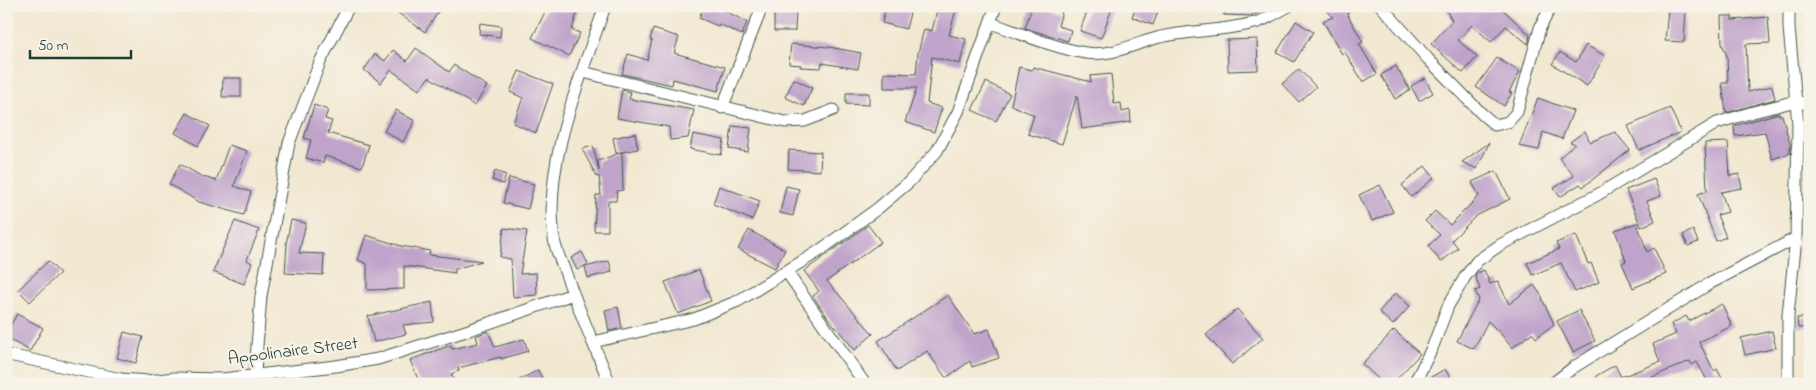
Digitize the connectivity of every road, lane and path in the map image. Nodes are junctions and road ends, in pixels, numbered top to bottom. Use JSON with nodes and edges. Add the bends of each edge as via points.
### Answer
{"nodes":[{"id":1,"x":348,"y":6,"type":"edge"},
{"id":2,"x":605,"y":6,"type":"edge"},
{"id":3,"x":761,"y":6,"type":"edge"},
{"id":4,"x":996,"y":6,"type":"edge"},
{"id":5,"x":1289,"y":6,"type":"edge"},
{"id":6,"x":1381,"y":6,"type":"edge"},
{"id":7,"x":1551,"y":6,"type":"edge"},
{"id":8,"x":1789,"y":6,"type":"edge"},
{"id":9,"x":991,"y":23,"type":"junction"},
{"id":10,"x":582,"y":72,"type":"junction"},
{"id":11,"x":1796,"y":101,"type":"junction"},
{"id":12,"x":1810,"y":105,"type":"edge"},
{"id":13,"x":722,"y":108,"type":"junction"},
{"id":14,"x":833,"y":110,"type":"dead end"},
{"id":15,"x":1796,"y":238,"type":"junction"},
{"id":16,"x":786,"y":271,"type":"junction"},
{"id":17,"x":573,"y":294,"type":"junction"},
{"id":18,"x":593,"y":342,"type":"junction"},
{"id":19,"x":9,"y":355,"type":"dead end"},
{"id":20,"x":254,"y":379,"type":"edge"},
{"id":21,"x":610,"y":384,"type":"edge"},
{"id":22,"x":865,"y":384,"type":"edge"},
{"id":23,"x":1412,"y":384,"type":"edge"},
{"id":24,"x":1552,"y":384,"type":"edge"},
{"id":25,"x":1788,"y":384,"type":"edge"}],
"edges":[{"from":1,"to":20,"type":"street","via":[[320,62],[289,143],[261,296]]},
{"from":2,"to":10,"type":"street"},
{"from":3,"to":13,"type":"street"},
{"from":4,"to":9,"type":"street"},
{"from":5,"to":9,"type":"street","via":[[1260,21],[1160,37],[1104,53],[1086,53],[1062,47]]},
{"from":6,"to":7,"type":"street","via":[[1428,59],[1495,125],[1508,122],[1517,112],[1540,28]]},
{"from":8,"to":11,"type":"street"},
{"from":9,"to":16,"type":"street","via":[[958,112],[937,151],[910,182],[877,209]]},
{"from":10,"to":13,"type":"street"},
{"from":10,"to":17,"type":"street","via":[[559,148],[552,193],[554,239]]},
{"from":11,"to":12,"type":"street"},
{"from":11,"to":15,"type":"street"},
{"from":11,"to":23,"type":"street","via":[[1717,123],[1597,195],[1500,245],[1478,261],[1448,306],[1433,346]]},
{"from":13,"to":14,"type":"street","via":[[785,122],[805,121]]},
{"from":15,"to":24,"type":"street","via":[[1709,284],[1574,367]]},
{"from":15,"to":25,"type":"street","via":[[1788,315]]},
{"from":16,"to":18,"type":"street","via":[[738,301],[694,319]]},
{"from":16,"to":22,"type":"street"},
{"from":17,"to":18,"type":"street"},
{"from":17,"to":20,"type":"street","name":"Appolinaire Street","via":[[378,358]]},
{"from":18,"to":21,"type":"street"},
{"from":19,"to":20,"type":"street","name":"Appolinaire Street","via":[[122,380]]}]}
